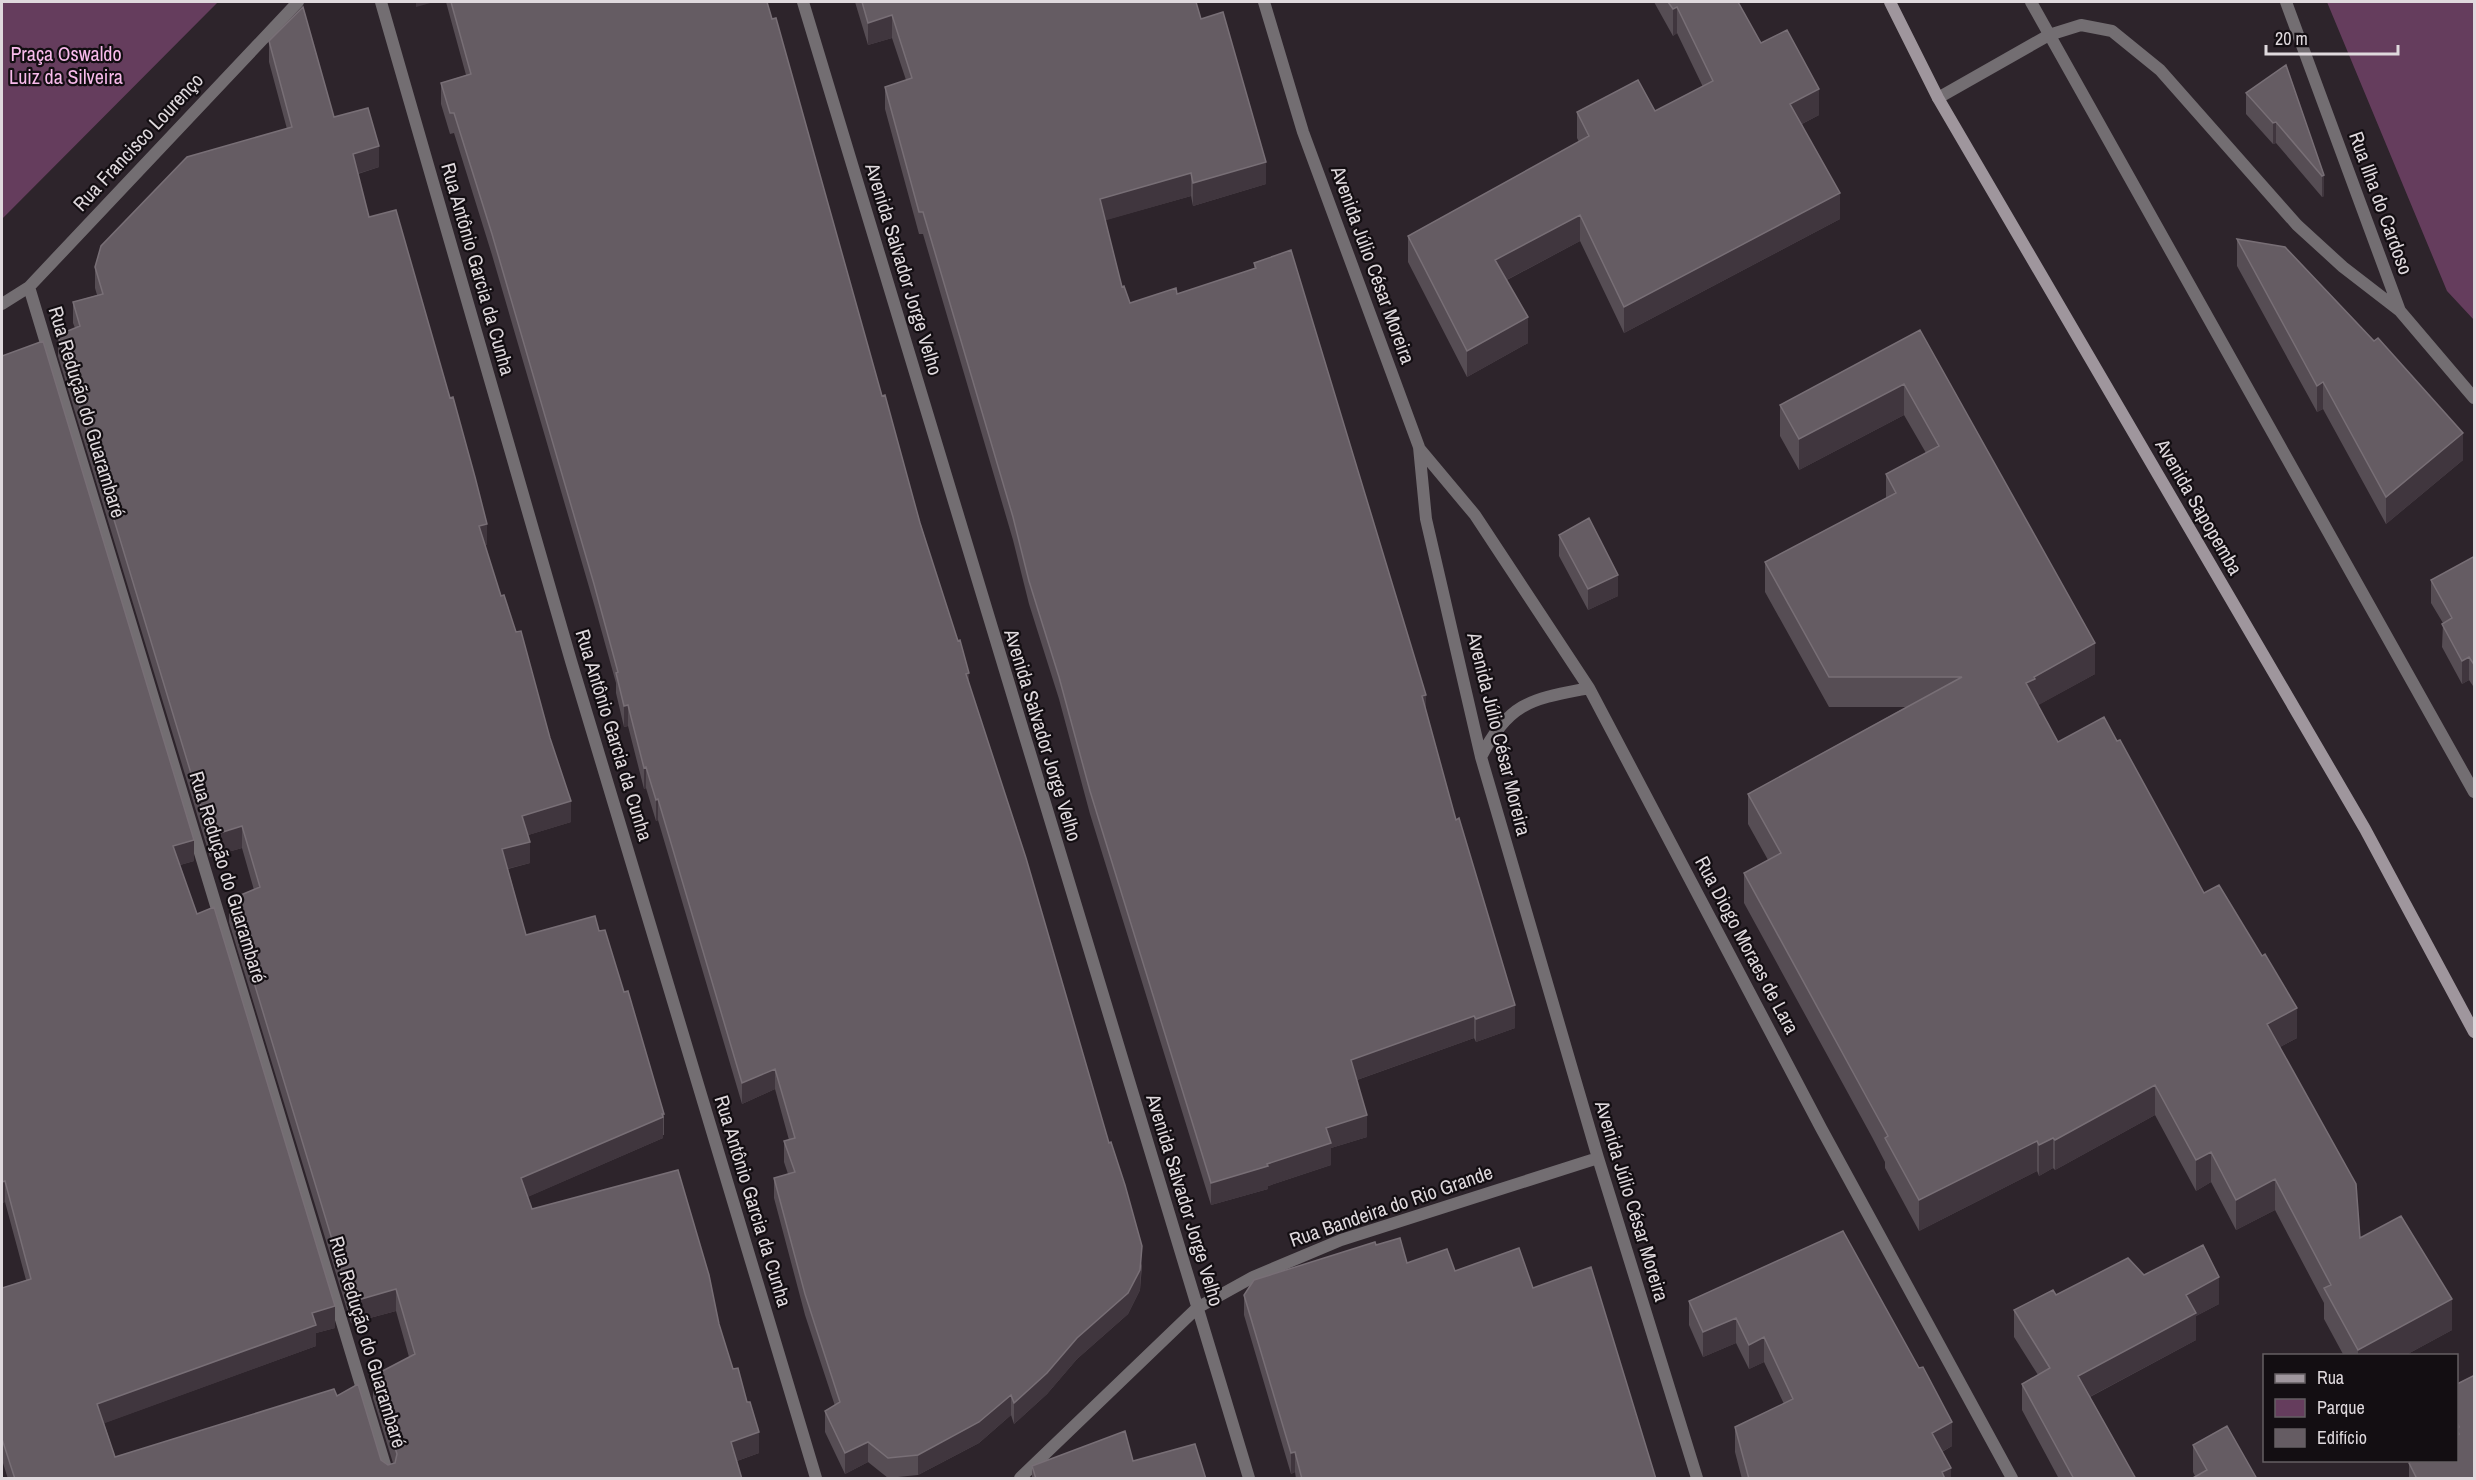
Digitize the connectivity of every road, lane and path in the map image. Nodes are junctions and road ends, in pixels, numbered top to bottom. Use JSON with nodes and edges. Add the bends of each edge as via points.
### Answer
{"nodes":[{"id":1,"x":298,"y":2,"type":"edge"},
{"id":2,"x":381,"y":2,"type":"edge"},
{"id":3,"x":803,"y":2,"type":"edge"},
{"id":4,"x":1264,"y":2,"type":"edge"},
{"id":5,"x":1890,"y":2,"type":"edge"},
{"id":6,"x":2031,"y":2,"type":"edge"},
{"id":7,"x":2286,"y":2,"type":"edge"},
{"id":8,"x":2049,"y":35,"type":"junction"},
{"id":9,"x":1938,"y":98,"type":"junction"},
{"id":10,"x":29,"y":287,"type":"junction"},
{"id":11,"x":2,"y":304,"type":"edge"},
{"id":12,"x":2400,"y":311,"type":"junction"},
{"id":13,"x":2475,"y":398,"type":"edge"},
{"id":14,"x":1419,"y":447,"type":"junction"},
{"id":15,"x":1589,"y":688,"type":"junction"},
{"id":16,"x":1481,"y":756,"type":"junction"},
{"id":17,"x":2475,"y":792,"type":"edge"},
{"id":18,"x":2475,"y":1032,"type":"edge"},
{"id":19,"x":1598,"y":1158,"type":"junction"},
{"id":20,"x":1197,"y":1308,"type":"junction"},
{"id":21,"x":389,"y":1479,"type":"edge"},
{"id":22,"x":816,"y":1479,"type":"edge"},
{"id":23,"x":1020,"y":1479,"type":"edge"},
{"id":24,"x":1249,"y":1479,"type":"edge"},
{"id":25,"x":1697,"y":1479,"type":"edge"},
{"id":26,"x":2012,"y":1479,"type":"edge"}],
"edges":[{"from":1,"to":10,"type":"street","name":"Rua Francisco Lourenço"},
{"from":2,"to":22,"type":"street","name":"Rua Antônio Garcia da Cunha","via":[[571,661]]},
{"from":3,"to":20,"type":"street","name":"Avenida Salvador Jorge Velho"},
{"from":4,"to":14,"type":"street","name":"Avenida Júlio César Moreira","via":[[1303,132]]},
{"from":5,"to":9,"type":"main road","name":"Avenida Sapopemba"},
{"from":6,"to":8,"type":"street"},
{"from":7,"to":12,"type":"street","name":"Rua Ilha do Cardoso"},
{"from":8,"to":9,"type":"street"},
{"from":8,"to":12,"type":"street","via":[[2081,26],[2112,30],[2160,70],[2296,225]]},
{"from":8,"to":17,"type":"street"},
{"from":9,"to":18,"type":"main road","name":"Avenida Sapopemba","via":[[2365,829]]},
{"from":10,"to":11,"type":"street","name":"Rua Francisco Lourenço"},
{"from":10,"to":21,"type":"street","name":"Rua Redução do Guarambaré"},
{"from":12,"to":13,"type":"street","name":"Rua Ilha do Cardoso"},
{"from":14,"to":15,"type":"street","name":"Rua Diogo Moraes de Lara","via":[[1475,515]]},
{"from":14,"to":16,"type":"street","name":"Avenida Júlio César Moreira","via":[[1426,519]]},
{"from":15,"to":16,"type":"street","via":[[1536,698],[1511,713]]},
{"from":15,"to":26,"type":"street","name":"Rua Diogo Moraes de Lara"},
{"from":16,"to":19,"type":"street","name":"Avenida Júlio César Moreira"},
{"from":19,"to":20,"type":"street","name":"Rua Bandeira do Rio Grande","via":[[1341,1240],[1253,1277]]},
{"from":19,"to":25,"type":"street","name":"Avenida Júlio César Moreira"},
{"from":20,"to":23,"type":"street","name":"Rua Bandeira do Rio Grande"},
{"from":20,"to":24,"type":"street","name":"Avenida Salvador Jorge Velho"}]}
